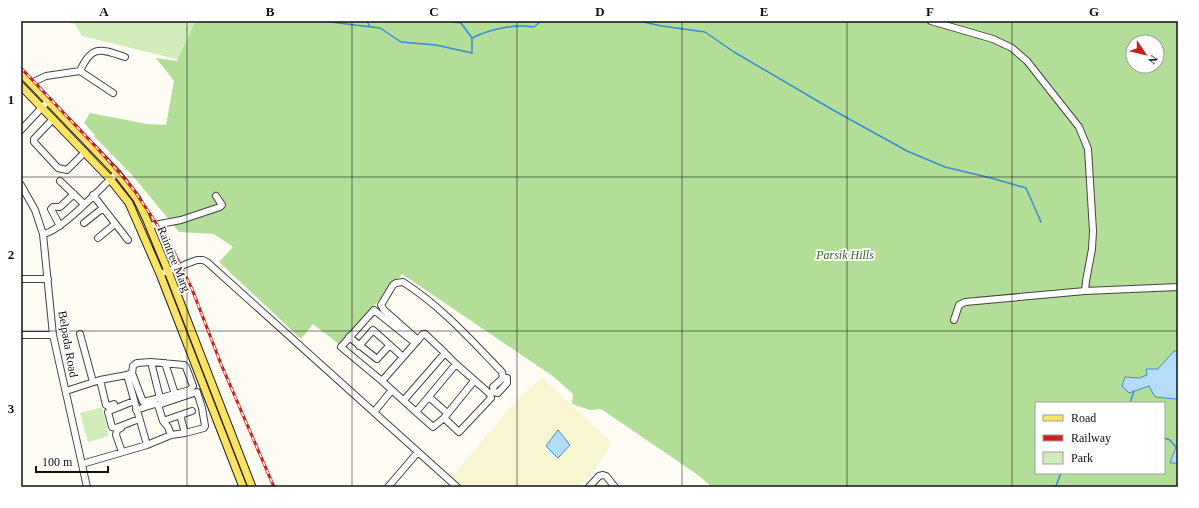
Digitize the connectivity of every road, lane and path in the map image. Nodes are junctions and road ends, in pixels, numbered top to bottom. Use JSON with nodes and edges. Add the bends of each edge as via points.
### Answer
{"nodes":[{"id":1,"x":930,"y":21,"type":"edge"},
{"id":2,"x":125,"y":57,"type":"dead end"},
{"id":3,"x":80,"y":71,"type":"junction"},
{"id":4,"x":21,"y":73,"type":"edge"},
{"id":5,"x":31,"y":83,"type":"junction"},
{"id":6,"x":21,"y":86,"type":"edge"},
{"id":7,"x":113,"y":93,"type":"dead end"},
{"id":8,"x":48,"y":101,"type":"junction"},
{"id":9,"x":42,"y":108,"type":"junction"},
{"id":10,"x":53,"y":119,"type":"junction"},
{"id":11,"x":21,"y":130,"type":"edge"},
{"id":12,"x":85,"y":152,"type":"junction"},
{"id":13,"x":117,"y":173,"type":"junction"},
{"id":14,"x":110,"y":179,"type":"junction"},
{"id":15,"x":60,"y":181,"type":"dead end"},
{"id":16,"x":21,"y":185,"type":"edge"},
{"id":17,"x":74,"y":194,"type":"junction"},
{"id":18,"x":93,"y":195,"type":"junction"},
{"id":19,"x":216,"y":196,"type":"dead end"},
{"id":20,"x":84,"y":204,"type":"junction"},
{"id":21,"x":103,"y":208,"type":"junction"},
{"id":22,"x":84,"y":223,"type":"dead end"},
{"id":23,"x":115,"y":224,"type":"junction"},
{"id":24,"x":60,"y":226,"type":"junction"},
{"id":25,"x":149,"y":226,"type":"junction"},
{"id":26,"x":43,"y":234,"type":"junction"},
{"id":27,"x":98,"y":238,"type":"dead end"},
{"id":28,"x":128,"y":240,"type":"dead end"},
{"id":29,"x":168,"y":271,"type":"junction"},
{"id":30,"x":160,"y":274,"type":"junction"},
{"id":31,"x":21,"y":279,"type":"edge"},
{"id":32,"x":48,"y":279,"type":"junction"},
{"id":33,"x":1178,"y":287,"type":"edge"},
{"id":34,"x":1085,"y":291,"type":"junction"},
{"id":35,"x":954,"y":320,"type":"dead end"},
{"id":36,"x":80,"y":334,"type":"dead end"},
{"id":37,"x":21,"y":335,"type":"edge"},
{"id":38,"x":53,"y":335,"type":"junction"},
{"id":39,"x":349,"y":337,"type":"junction"},
{"id":40,"x":416,"y":342,"type":"junction"},
{"id":41,"x":390,"y":344,"type":"junction"},
{"id":42,"x":359,"y":346,"type":"junction"},
{"id":43,"x":445,"y":353,"type":"junction"},
{"id":44,"x":404,"y":357,"type":"junction"},
{"id":45,"x":151,"y":362,"type":"junction"},
{"id":46,"x":165,"y":363,"type":"junction"},
{"id":47,"x":456,"y":364,"type":"junction"},
{"id":48,"x":130,"y":374,"type":"junction"},
{"id":49,"x":507,"y":378,"type":"dead end"},
{"id":50,"x":382,"y":381,"type":"junction"},
{"id":51,"x":474,"y":381,"type":"junction"},
{"id":52,"x":98,"y":383,"type":"junction"},
{"id":53,"x":392,"y":390,"type":"junction"},
{"id":54,"x":66,"y":391,"type":"junction"},
{"id":55,"x":175,"y":394,"type":"junction"},
{"id":56,"x":429,"y":397,"type":"junction"},
{"id":57,"x":160,"y":398,"type":"junction"},
{"id":58,"x":404,"y":400,"type":"junction"},
{"id":59,"x":142,"y":401,"type":"junction"},
{"id":60,"x":134,"y":403,"type":"junction"},
{"id":61,"x":158,"y":405,"type":"junction"},
{"id":62,"x":192,"y":411,"type":"dead end"},
{"id":63,"x":374,"y":412,"type":"junction"},
{"id":64,"x":416,"y":412,"type":"junction"},
{"id":65,"x":180,"y":415,"type":"junction"},
{"id":66,"x":445,"y":416,"type":"junction"},
{"id":67,"x":139,"y":420,"type":"junction"},
{"id":68,"x":162,"y":421,"type":"junction"},
{"id":69,"x":185,"y":433,"type":"junction"},
{"id":70,"x":171,"y":435,"type":"junction"},
{"id":71,"x":147,"y":445,"type":"junction"},
{"id":72,"x":122,"y":452,"type":"junction"},
{"id":73,"x":418,"y":452,"type":"junction"},
{"id":74,"x":82,"y":464,"type":"junction"},
{"id":75,"x":87,"y":487,"type":"edge"},
{"id":76,"x":243,"y":487,"type":"edge"},
{"id":77,"x":252,"y":487,"type":"edge"},
{"id":78,"x":388,"y":487,"type":"edge"},
{"id":79,"x":457,"y":487,"type":"edge"},
{"id":80,"x":589,"y":487,"type":"edge"},
{"id":81,"x":615,"y":487,"type":"edge"}],
"edges":[{"from":1,"to":34,"type":"street","via":[[993,39],[1012,48],[1027,61],[1079,126],[1088,149],[1094,231]]},
{"from":2,"to":3,"type":"street","via":[[94,51]]},
{"from":3,"to":5,"type":"street","via":[[46,76]]},
{"from":3,"to":7,"type":"street"},
{"from":4,"to":5,"type":"main road","name":"Raintree Marg"},
{"from":5,"to":8,"type":"main road","name":"Raintree Marg"},
{"from":6,"to":9,"type":"main road","name":"Raintree Marg"},
{"from":8,"to":9,"type":"street"},
{"from":8,"to":13,"type":"main road","name":"Raintree Marg"},
{"from":9,"to":10,"type":"main road","name":"Raintree Marg"},
{"from":9,"to":11,"type":"street"},
{"from":10,"to":12,"type":"main road","name":"Raintree Marg"},
{"from":10,"to":12,"type":"street","via":[[37,134],[34,142],[58,168],[67,170]]},
{"from":12,"to":14,"type":"main road","name":"Raintree Marg"},
{"from":13,"to":14,"type":"street"},
{"from":13,"to":25,"type":"main road","name":"Raintree Marg","via":[[137,199]]},
{"from":14,"to":18,"type":"street"},
{"from":14,"to":30,"type":"main road","name":"Raintree Marg","via":[[129,203]]},
{"from":15,"to":17,"type":"street"},
{"from":16,"to":26,"type":"street","name":"Belpada Road","via":[[35,210]]},
{"from":17,"to":20,"type":"street"},
{"from":17,"to":24,"type":"street","via":[[60,207],[51,209]]},
{"from":18,"to":20,"type":"street"},
{"from":18,"to":21,"type":"street"},
{"from":19,"to":25,"type":"street","via":[[222,205],[220,207],[181,220]]},
{"from":20,"to":24,"type":"street"},
{"from":21,"to":22,"type":"street"},
{"from":21,"to":23,"type":"street"},
{"from":23,"to":27,"type":"street"},
{"from":23,"to":28,"type":"street"},
{"from":24,"to":26,"type":"street"},
{"from":25,"to":29,"type":"main road","name":"Raintree Marg"},
{"from":26,"to":32,"type":"street","name":"Belpada Road"},
{"from":29,"to":30,"type":"street"},
{"from":29,"to":63,"type":"street","via":[[197,260],[207,262]]},
{"from":29,"to":77,"type":"main road","name":"Raintree Marg"},
{"from":30,"to":76,"type":"main road","name":"Raintree Marg"},
{"from":31,"to":32,"type":"street"},
{"from":32,"to":38,"type":"street","name":"Belpada Road"},
{"from":33,"to":34,"type":"street"},
{"from":34,"to":35,"type":"street","via":[[965,302],[960,305]]},
{"from":36,"to":52,"type":"street"},
{"from":37,"to":38,"type":"street"},
{"from":38,"to":54,"type":"street","name":"Belpada Road"},
{"from":39,"to":40,"type":"street","via":[[374,310]]},
{"from":39,"to":42,"type":"street"},
{"from":39,"to":50,"type":"street","via":[[342,349]]},
{"from":40,"to":43,"type":"street","via":[[425,334]]},
{"from":40,"to":44,"type":"street"},
{"from":40,"to":49,"type":"street","via":[[381,305],[396,283],[403,282],[437,307],[502,372],[503,378],[493,387],[494,392],[498,393]]},
{"from":41,"to":42,"type":"street","via":[[377,359]]},
{"from":41,"to":42,"type":"street","via":[[373,330]]},
{"from":41,"to":44,"type":"street"},
{"from":43,"to":47,"type":"street"},
{"from":43,"to":58,"type":"street"},
{"from":44,"to":50,"type":"street"},
{"from":45,"to":46,"type":"street"},
{"from":45,"to":48,"type":"street","via":[[137,363]]},
{"from":45,"to":57,"type":"street"},
{"from":46,"to":55,"type":"street"},
{"from":46,"to":55,"type":"street","via":[[184,365],[193,386],[190,390]]},
{"from":47,"to":51,"type":"street"},
{"from":47,"to":56,"type":"street"},
{"from":48,"to":52,"type":"street"},
{"from":48,"to":59,"type":"street"},
{"from":48,"to":60,"type":"street"},
{"from":50,"to":53,"type":"street"},
{"from":51,"to":66,"type":"street"},
{"from":51,"to":66,"type":"street","via":[[490,394],[491,398],[459,432]]},
{"from":52,"to":54,"type":"street"},
{"from":52,"to":60,"type":"street","via":[[108,406]]},
{"from":53,"to":58,"type":"street"},
{"from":53,"to":63,"type":"street"},
{"from":54,"to":74,"type":"street","name":"Belpada Road"},
{"from":55,"to":57,"type":"street"},
{"from":56,"to":64,"type":"street"},
{"from":56,"to":66,"type":"street"},
{"from":57,"to":59,"type":"street"},
{"from":58,"to":64,"type":"street"},
{"from":59,"to":60,"type":"street"},
{"from":60,"to":61,"type":"street"},
{"from":60,"to":67,"type":"street"},
{"from":60,"to":67,"type":"street","via":[[108,412],[112,428]]},
{"from":61,"to":68,"type":"street"},
{"from":61,"to":69,"type":"street","via":[[197,392],[205,426]]},
{"from":62,"to":65,"type":"street"},
{"from":63,"to":73,"type":"street"},
{"from":64,"to":66,"type":"street","via":[[433,427]]},
{"from":65,"to":68,"type":"street"},
{"from":65,"to":69,"type":"street"},
{"from":67,"to":71,"type":"street"},
{"from":67,"to":72,"type":"street","via":[[117,430],[116,435]]},
{"from":68,"to":70,"type":"street"},
{"from":69,"to":70,"type":"street"},
{"from":70,"to":71,"type":"street"},
{"from":71,"to":72,"type":"street"},
{"from":72,"to":74,"type":"street"},
{"from":73,"to":78,"type":"street"},
{"from":73,"to":79,"type":"street"},
{"from":74,"to":75,"type":"street","name":"Belpada Road"},
{"from":80,"to":81,"type":"street","via":[[603,475]]}]}
